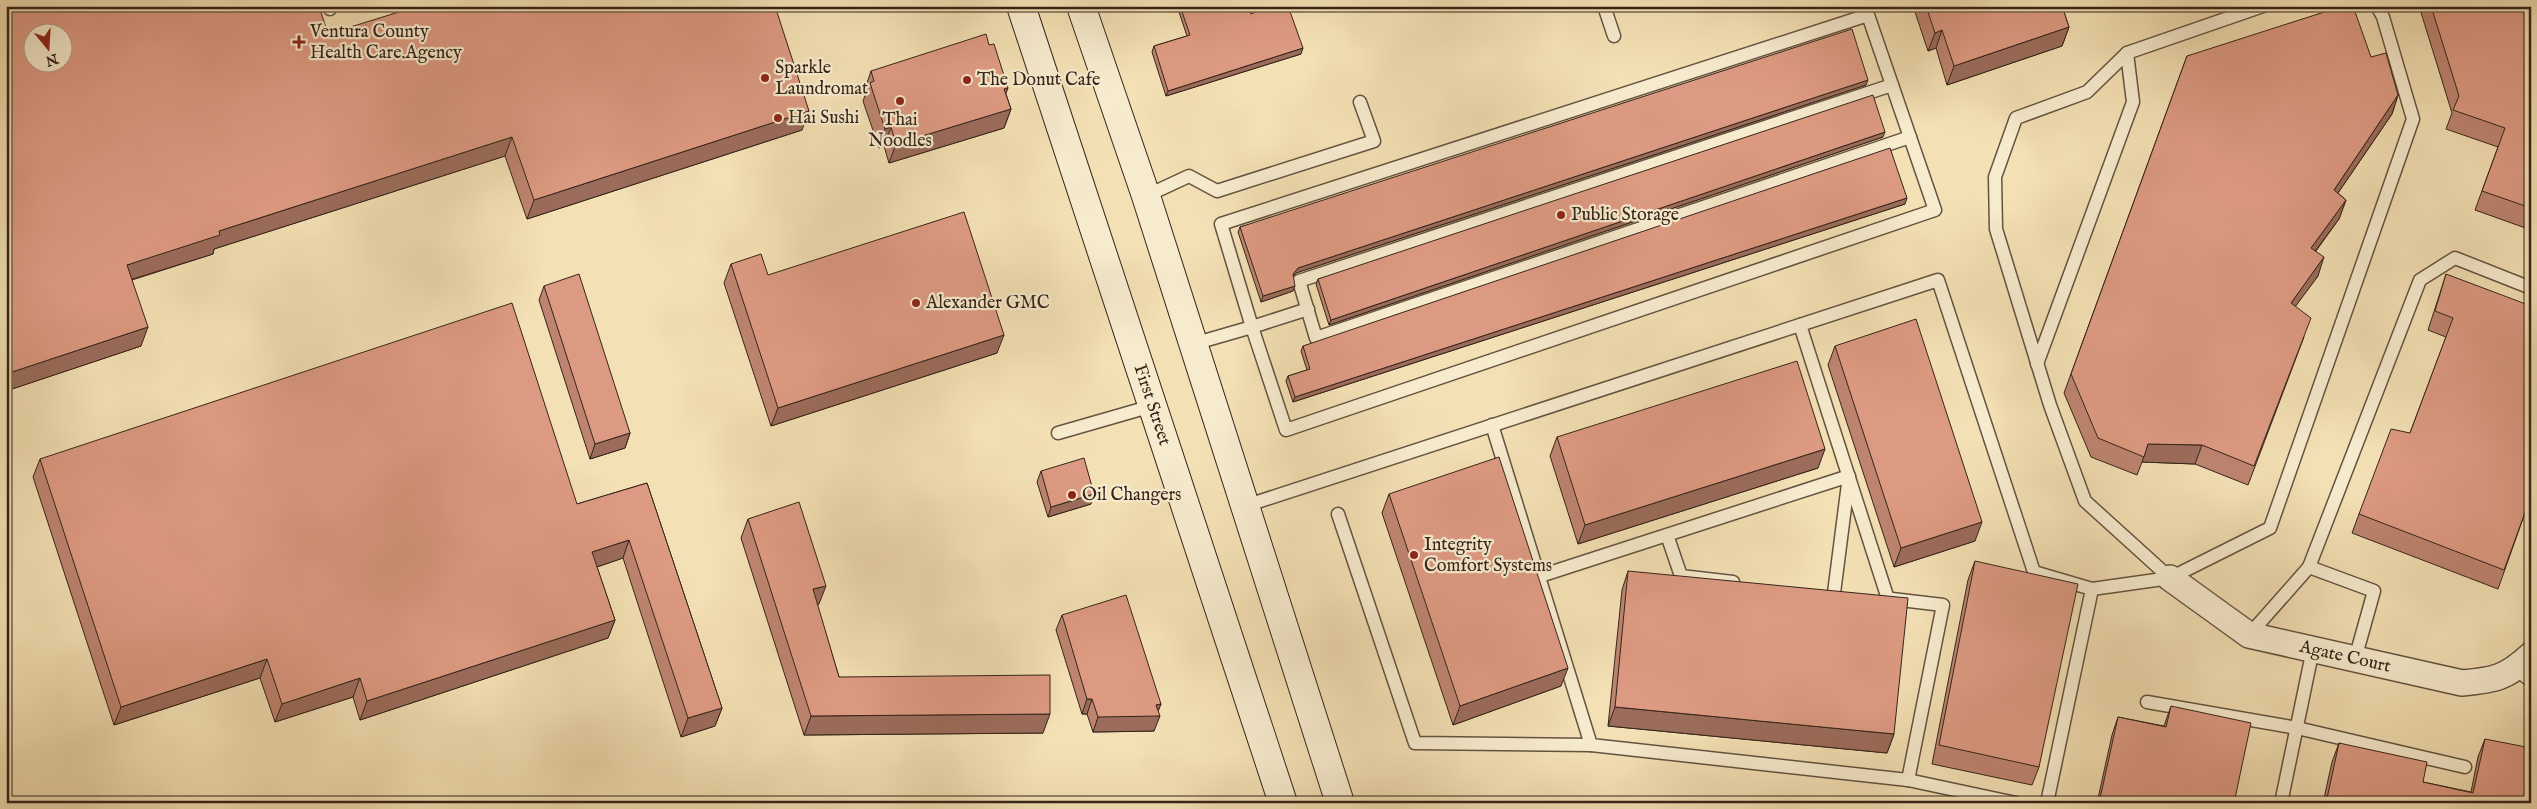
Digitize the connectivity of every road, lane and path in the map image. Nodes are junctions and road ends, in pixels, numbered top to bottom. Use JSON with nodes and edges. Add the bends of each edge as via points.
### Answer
{"nodes":[{"id":1,"x":1021,"y":6,"type":"edge"},
{"id":2,"x":1082,"y":6,"type":"edge"},
{"id":3,"x":1604,"y":6,"type":"edge"},
{"id":4,"x":2263,"y":6,"type":"edge"},
{"id":5,"x":2377,"y":6,"type":"edge"},
{"id":6,"x":1614,"y":36,"type":"dead end"},
{"id":7,"x":2127,"y":53,"type":"junction"},
{"id":8,"x":1892,"y":85,"type":"junction"},
{"id":9,"x":1360,"y":102,"type":"dead end"},
{"id":10,"x":1910,"y":137,"type":"junction"},
{"id":11,"x":1146,"y":196,"type":"junction"},
{"id":12,"x":2531,"y":288,"type":"edge"},
{"id":13,"x":1308,"y":309,"type":"junction"},
{"id":14,"x":1800,"y":325,"type":"junction"},
{"id":15,"x":1252,"y":327,"type":"junction"},
{"id":16,"x":1193,"y":344,"type":"junction"},
{"id":17,"x":2037,"y":364,"type":"junction"},
{"id":18,"x":1152,"y":406,"type":"junction"},
{"id":19,"x":1492,"y":425,"type":"junction"},
{"id":20,"x":1058,"y":433,"type":"dead end"},
{"id":21,"x":1848,"y":476,"type":"junction"},
{"id":22,"x":1245,"y":506,"type":"junction"},
{"id":23,"x":1338,"y":514,"type":"dead end"},
{"id":24,"x":1667,"y":535,"type":"junction"},
{"id":25,"x":2309,"y":567,"type":"junction"},
{"id":26,"x":1540,"y":576,"type":"junction"},
{"id":27,"x":2170,"y":578,"type":"junction"},
{"id":28,"x":1748,"y":583,"type":"edge"},
{"id":29,"x":2092,"y":589,"type":"junction"},
{"id":30,"x":1834,"y":593,"type":"edge"},
{"id":31,"x":1870,"y":597,"type":"edge"},
{"id":32,"x":1888,"y":599,"type":"junction"},
{"id":33,"x":2249,"y":635,"type":"junction"},
{"id":34,"x":2313,"y":649,"type":"junction"},
{"id":35,"x":2355,"y":659,"type":"junction"},
{"id":36,"x":2526,"y":668,"type":"edge"},
{"id":37,"x":2147,"y":702,"type":"dead end"},
{"id":38,"x":2297,"y":728,"type":"junction"},
{"id":39,"x":1591,"y":745,"type":"junction"},
{"id":40,"x":2464,"y":767,"type":"dead end"},
{"id":41,"x":1908,"y":780,"type":"junction"},
{"id":42,"x":1283,"y":803,"type":"edge"},
{"id":43,"x":1340,"y":803,"type":"edge"},
{"id":44,"x":2016,"y":803,"type":"edge"},
{"id":45,"x":2047,"y":803,"type":"edge"},
{"id":46,"x":2281,"y":803,"type":"edge"}],
"edges":[{"from":1,"to":18,"type":"main road","name":"First Street"},
{"from":2,"to":11,"type":"main road"},
{"from":3,"to":6,"type":"lane"},
{"from":4,"to":7,"type":"lane"},
{"from":5,"to":27,"type":"lane","via":[[2413,119],[2270,528]]},
{"from":7,"to":17,"type":"lane","via":[[2133,102]]},
{"from":7,"to":17,"type":"lane","via":[[2086,92],[2016,118],[1995,178],[1996,229]]},
{"from":8,"to":10,"type":"lane"},
{"from":8,"to":13,"type":"lane","via":[[1298,281]]},
{"from":8,"to":15,"type":"lane","via":[[1868,15],[1221,224]]},
{"from":9,"to":11,"type":"lane","via":[[1374,141],[1217,191],[1189,176]]},
{"from":10,"to":13,"type":"lane","via":[[1316,338]]},
{"from":10,"to":15,"type":"lane","via":[[1936,210],[1286,430]]},
{"from":11,"to":16,"type":"main road"},
{"from":12,"to":25,"type":"lane","via":[[2455,258],[2420,280]]},
{"from":13,"to":15,"type":"lane"},
{"from":14,"to":19,"type":"lane"},
{"from":14,"to":21,"type":"lane"},
{"from":14,"to":29,"type":"lane","via":[[1938,280],[2034,572]]},
{"from":15,"to":16,"type":"lane"},
{"from":16,"to":22,"type":"main road"},
{"from":17,"to":27,"type":"lane","via":[[2085,501]]},
{"from":18,"to":20,"type":"lane"},
{"from":18,"to":42,"type":"main road","name":"First Street"},
{"from":19,"to":22,"type":"lane"},
{"from":19,"to":26,"type":"lane"},
{"from":21,"to":24,"type":"lane"},
{"from":21,"to":30,"type":"lane"},
{"from":21,"to":32,"type":"lane"},
{"from":22,"to":43,"type":"main road"},
{"from":23,"to":39,"type":"lane","via":[[1415,743]]},
{"from":24,"to":26,"type":"lane"},
{"from":24,"to":28,"type":"lane","via":[[1681,576]]},
{"from":25,"to":33,"type":"lane"},
{"from":25,"to":35,"type":"lane","via":[[2374,591]]},
{"from":26,"to":39,"type":"lane"},
{"from":27,"to":29,"type":"lane"},
{"from":27,"to":33,"type":"street","name":"Agate Court"},
{"from":29,"to":45,"type":"lane"},
{"from":31,"to":32,"type":"lane"},
{"from":32,"to":41,"type":"lane","via":[[1943,605]]},
{"from":33,"to":34,"type":"street","name":"Agate Court"},
{"from":34,"to":35,"type":"street","name":"Agate Court"},
{"from":34,"to":38,"type":"lane"},
{"from":35,"to":36,"type":"street","name":"Agate Court","via":[[2462,683],[2494,680]]},
{"from":37,"to":38,"type":"lane"},
{"from":38,"to":40,"type":"lane"},
{"from":38,"to":46,"type":"lane"},
{"from":39,"to":41,"type":"lane"},
{"from":41,"to":44,"type":"lane"}]}
